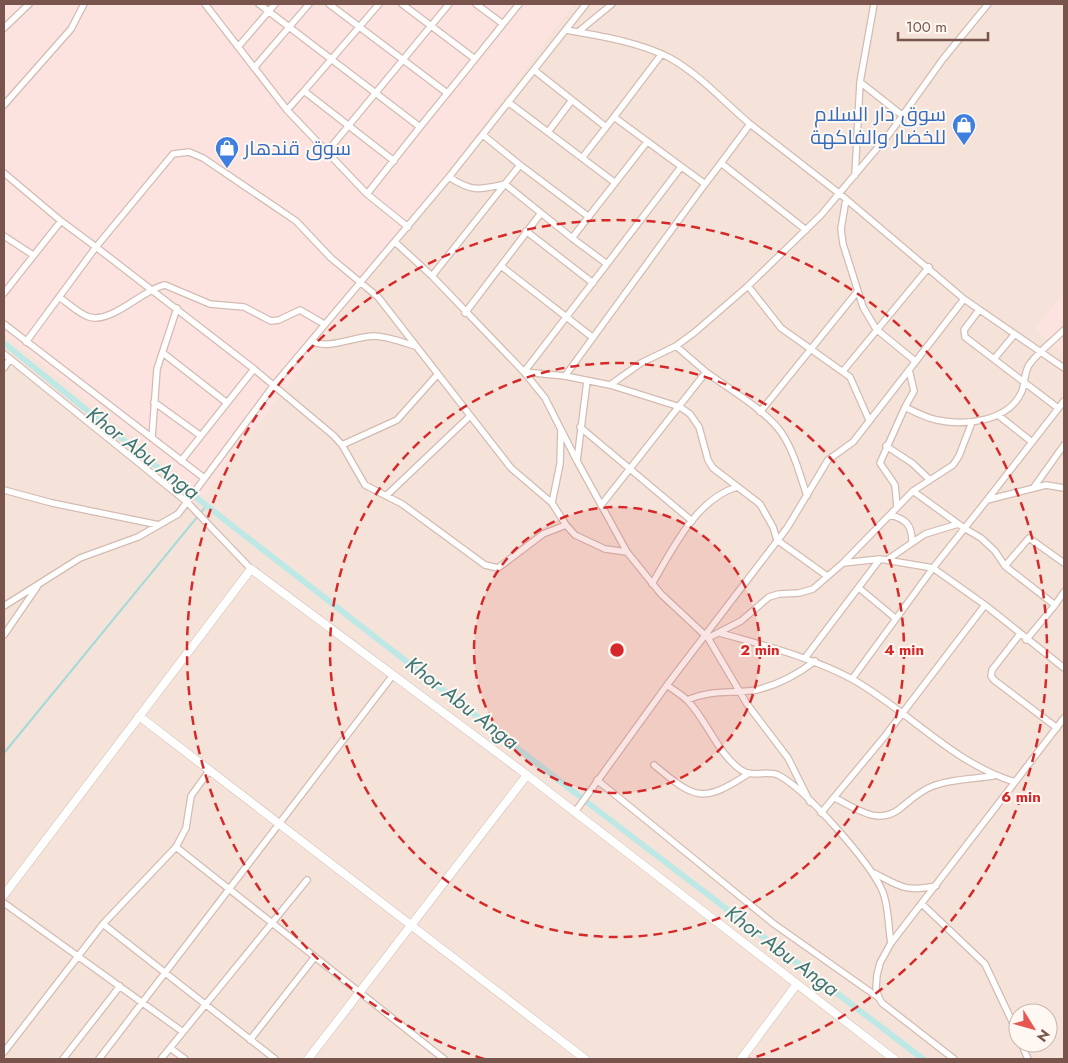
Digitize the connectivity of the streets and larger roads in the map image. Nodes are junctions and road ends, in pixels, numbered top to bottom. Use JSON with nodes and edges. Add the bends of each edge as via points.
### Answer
{"nodes":[{"id":1,"x":29,"y":4,"type":"edge"},
{"id":2,"x":84,"y":4,"type":"edge"},
{"id":3,"x":205,"y":4,"type":"edge"},
{"id":4,"x":259,"y":4,"type":"edge"},
{"id":5,"x":275,"y":4,"type":"edge"},
{"id":6,"x":309,"y":4,"type":"edge"},
{"id":7,"x":329,"y":4,"type":"edge"},
{"id":8,"x":379,"y":4,"type":"edge"},
{"id":9,"x":402,"y":4,"type":"edge"},
{"id":10,"x":449,"y":4,"type":"edge"},
{"id":11,"x":476,"y":4,"type":"edge"},
{"id":12,"x":519,"y":4,"type":"edge"},
{"id":13,"x":586,"y":4,"type":"edge"},
{"id":14,"x":612,"y":4,"type":"edge"},
{"id":15,"x":874,"y":4,"type":"edge"},
{"id":16,"x":988,"y":4,"type":"edge"},
{"id":17,"x":269,"y":11,"type":"junction"},
{"id":18,"x":503,"y":24,"type":"junction"},
{"id":19,"x":431,"y":26,"type":"junction"},
{"id":20,"x":359,"y":27,"type":"junction"},
{"id":21,"x":4,"y":28,"type":"edge"},
{"id":22,"x":290,"y":28,"type":"junction"},
{"id":23,"x":566,"y":30,"type":"junction"},
{"id":24,"x":578,"y":32,"type":"junction"},
{"id":25,"x":238,"y":47,"type":"junction"},
{"id":26,"x":662,"y":54,"type":"junction"},
{"id":27,"x":474,"y":59,"type":"junction"},
{"id":28,"x":332,"y":60,"type":"junction"},
{"id":29,"x":404,"y":60,"type":"junction"},
{"id":30,"x":254,"y":68,"type":"junction"},
{"id":31,"x":534,"y":70,"type":"junction"},
{"id":32,"x":860,"y":82,"type":"junction"},
{"id":33,"x":304,"y":91,"type":"junction"},
{"id":34,"x":448,"y":93,"type":"junction"},
{"id":35,"x":376,"y":94,"type":"junction"},
{"id":36,"x":572,"y":100,"type":"junction"},
{"id":37,"x":508,"y":102,"type":"junction"},
{"id":38,"x":4,"y":105,"type":"edge"},
{"id":39,"x":287,"y":110,"type":"junction"},
{"id":40,"x":903,"y":116,"type":"junction"},
{"id":41,"x":614,"y":117,"type":"junction"},
{"id":42,"x":750,"y":124,"type":"junction"},
{"id":43,"x":606,"y":126,"type":"junction"},
{"id":44,"x":348,"y":127,"type":"junction"},
{"id":45,"x":420,"y":127,"type":"junction"},
{"id":46,"x":548,"y":132,"type":"junction"},
{"id":47,"x":483,"y":135,"type":"junction"},
{"id":48,"x":647,"y":142,"type":"junction"},
{"id":49,"x":326,"y":153,"type":"junction"},
{"id":50,"x":582,"y":158,"type":"junction"},
{"id":51,"x":394,"y":161,"type":"junction"},
{"id":52,"x":720,"y":163,"type":"junction"},
{"id":53,"x":520,"y":165,"type":"junction"},
{"id":54,"x":681,"y":167,"type":"junction"},
{"id":55,"x":4,"y":173,"type":"edge"},
{"id":56,"x":855,"y":176,"type":"junction"},
{"id":57,"x":448,"y":178,"type":"junction"},
{"id":58,"x":614,"y":182,"type":"junction"},
{"id":59,"x":505,"y":184,"type":"junction"},
{"id":60,"x":705,"y":184,"type":"junction"},
{"id":61,"x":367,"y":194,"type":"junction"},
{"id":62,"x":840,"y":194,"type":"junction"},
{"id":63,"x":846,"y":199,"type":"junction"},
{"id":64,"x":541,"y":213,"type":"junction"},
{"id":65,"x":589,"y":217,"type":"junction"},
{"id":66,"x":61,"y":221,"type":"junction"},
{"id":67,"x":408,"y":227,"type":"junction"},
{"id":68,"x":806,"y":230,"type":"junction"},
{"id":69,"x":526,"y":231,"type":"junction"},
{"id":70,"x":4,"y":236,"type":"edge"},
{"id":71,"x":572,"y":238,"type":"junction"},
{"id":72,"x":395,"y":242,"type":"junction"},
{"id":73,"x":96,"y":247,"type":"junction"},
{"id":74,"x":33,"y":255,"type":"junction"},
{"id":75,"x":607,"y":264,"type":"junction"},
{"id":76,"x":500,"y":266,"type":"junction"},
{"id":77,"x":929,"y":267,"type":"junction"},
{"id":78,"x":432,"y":276,"type":"junction"},
{"id":79,"x":360,"y":282,"type":"junction"},
{"id":80,"x":593,"y":283,"type":"junction"},
{"id":81,"x":748,"y":286,"type":"junction"},
{"id":82,"x":152,"y":289,"type":"junction"},
{"id":83,"x":857,"y":292,"type":"junction"},
{"id":84,"x":4,"y":293,"type":"edge"},
{"id":85,"x":59,"y":297,"type":"junction"},
{"id":86,"x":964,"y":299,"type":"junction"},
{"id":87,"x":177,"y":308,"type":"junction"},
{"id":88,"x":979,"y":310,"type":"junction"},
{"id":89,"x":465,"y":313,"type":"junction"},
{"id":90,"x":566,"y":317,"type":"junction"},
{"id":91,"x":4,"y":324,"type":"edge"},
{"id":92,"x":324,"y":324,"type":"junction"},
{"id":93,"x":876,"y":328,"type":"junction"},
{"id":94,"x":1064,"y":330,"type":"edge"},
{"id":95,"x":1014,"y":334,"type":"junction"},
{"id":96,"x":592,"y":337,"type":"junction"},
{"id":97,"x":311,"y":341,"type":"junction"},
{"id":98,"x":26,"y":342,"type":"junction"},
{"id":99,"x":415,"y":346,"type":"junction"},
{"id":100,"x":676,"y":346,"type":"junction"},
{"id":101,"x":809,"y":349,"type":"junction"},
{"id":102,"x":1042,"y":351,"type":"junction"},
{"id":103,"x":163,"y":353,"type":"junction"},
{"id":104,"x":4,"y":354,"type":"edge"},
{"id":105,"x":10,"y":359,"type":"junction"},
{"id":106,"x":994,"y":359,"type":"junction"},
{"id":107,"x":915,"y":361,"type":"junction"},
{"id":108,"x":4,"y":368,"type":"edge"},
{"id":109,"x":1064,"y":368,"type":"edge"},
{"id":110,"x":254,"y":369,"type":"junction"},
{"id":111,"x":909,"y":370,"type":"junction"},
{"id":112,"x":843,"y":371,"type":"junction"},
{"id":113,"x":524,"y":372,"type":"junction"},
{"id":114,"x":706,"y":372,"type":"junction"},
{"id":115,"x":437,"y":375,"type":"junction"},
{"id":116,"x":565,"y":376,"type":"junction"},
{"id":117,"x":587,"y":381,"type":"junction"},
{"id":118,"x":1023,"y":382,"type":"junction"},
{"id":119,"x":274,"y":385,"type":"junction"},
{"id":120,"x":610,"y":385,"type":"junction"},
{"id":121,"x":1064,"y":401,"type":"edge"},
{"id":122,"x":154,"y":402,"type":"junction"},
{"id":123,"x":227,"y":403,"type":"junction"},
{"id":124,"x":680,"y":407,"type":"junction"},
{"id":125,"x":905,"y":407,"type":"junction"},
{"id":126,"x":1058,"y":408,"type":"junction"},
{"id":127,"x":760,"y":412,"type":"junction"},
{"id":128,"x":998,"y":415,"type":"junction"},
{"id":129,"x":469,"y":416,"type":"junction"},
{"id":130,"x":869,"y":420,"type":"junction"},
{"id":131,"x":972,"y":422,"type":"junction"},
{"id":132,"x":580,"y":427,"type":"junction"},
{"id":133,"x":562,"y":428,"type":"junction"},
{"id":134,"x":201,"y":436,"type":"junction"},
{"id":135,"x":152,"y":438,"type":"junction"},
{"id":136,"x":1032,"y":442,"type":"junction"},
{"id":137,"x":342,"y":445,"type":"junction"},
{"id":138,"x":1064,"y":445,"type":"edge"},
{"id":139,"x":886,"y":446,"type":"junction"},
{"id":140,"x":181,"y":461,"type":"junction"},
{"id":141,"x":577,"y":462,"type":"junction"},
{"id":142,"x":629,"y":468,"type":"junction"},
{"id":143,"x":204,"y":478,"type":"junction"},
{"id":144,"x":930,"y":480,"type":"junction"},
{"id":145,"x":737,"y":486,"type":"junction"},
{"id":146,"x":1034,"y":487,"type":"junction"},
{"id":147,"x":1064,"y":488,"type":"edge"},
{"id":148,"x":4,"y":490,"type":"edge"},
{"id":149,"x":913,"y":491,"type":"junction"},
{"id":150,"x":387,"y":495,"type":"junction"},
{"id":151,"x":807,"y":496,"type":"junction"},
{"id":152,"x":189,"y":500,"type":"junction"},
{"id":153,"x":987,"y":500,"type":"junction"},
{"id":154,"x":552,"y":503,"type":"junction"},
{"id":155,"x":602,"y":504,"type":"junction"},
{"id":156,"x":897,"y":507,"type":"junction"},
{"id":157,"x":890,"y":515,"type":"junction"},
{"id":158,"x":692,"y":520,"type":"junction"},
{"id":159,"x":958,"y":524,"type":"junction"},
{"id":160,"x":160,"y":525,"type":"junction"},
{"id":161,"x":566,"y":525,"type":"junction"},
{"id":162,"x":964,"y":528,"type":"junction"},
{"id":163,"x":777,"y":540,"type":"junction"},
{"id":164,"x":912,"y":542,"type":"junction"},
{"id":165,"x":627,"y":552,"type":"junction"},
{"id":166,"x":884,"y":560,"type":"junction"},
{"id":167,"x":1064,"y":563,"type":"edge"},
{"id":168,"x":843,"y":564,"type":"junction"},
{"id":169,"x":1005,"y":566,"type":"junction"},
{"id":170,"x":932,"y":568,"type":"junction"},
{"id":171,"x":251,"y":569,"type":"junction"},
{"id":172,"x":827,"y":576,"type":"junction"},
{"id":173,"x":39,"y":583,"type":"junction"},
{"id":174,"x":652,"y":584,"type":"junction"},
{"id":175,"x":858,"y":588,"type":"junction"},
{"id":176,"x":1064,"y":592,"type":"edge"},
{"id":177,"x":985,"y":605,"type":"junction"},
{"id":178,"x":4,"y":606,"type":"edge"},
{"id":179,"x":1054,"y":606,"type":"junction"},
{"id":180,"x":895,"y":618,"type":"junction"},
{"id":181,"x":720,"y":633,"type":"junction"},
{"id":182,"x":4,"y":634,"type":"edge"},
{"id":183,"x":1020,"y":634,"type":"junction"},
{"id":184,"x":707,"y":636,"type":"junction"},
{"id":185,"x":1026,"y":640,"type":"junction"},
{"id":186,"x":805,"y":658,"type":"junction"},
{"id":187,"x":815,"y":661,"type":"junction"},
{"id":188,"x":1064,"y":667,"type":"edge"},
{"id":189,"x":393,"y":675,"type":"junction"},
{"id":190,"x":852,"y":680,"type":"junction"},
{"id":191,"x":667,"y":685,"type":"junction"},
{"id":192,"x":739,"y":690,"type":"junction"},
{"id":193,"x":687,"y":700,"type":"junction"},
{"id":194,"x":903,"y":712,"type":"junction"},
{"id":195,"x":139,"y":716,"type":"junction"},
{"id":196,"x":1064,"y":718,"type":"edge"},
{"id":197,"x":1057,"y":728,"type":"junction"},
{"id":198,"x":654,"y":765,"type":"dead end"},
{"id":199,"x":209,"y":771,"type":"junction"},
{"id":200,"x":748,"y":774,"type":"junction"},
{"id":201,"x":527,"y":775,"type":"junction"},
{"id":202,"x":993,"y":776,"type":"junction"},
{"id":203,"x":597,"y":780,"type":"junction"},
{"id":204,"x":1015,"y":782,"type":"junction"},
{"id":205,"x":835,"y":798,"type":"junction"},
{"id":206,"x":810,"y":802,"type":"junction"},
{"id":207,"x":575,"y":812,"type":"junction"},
{"id":208,"x":822,"y":814,"type":"junction"},
{"id":209,"x":278,"y":824,"type":"junction"},
{"id":210,"x":176,"y":847,"type":"junction"},
{"id":211,"x":871,"y":872,"type":"junction"},
{"id":212,"x":306,"y":880,"type":"dead end"},
{"id":213,"x":936,"y":886,"type":"junction"},
{"id":214,"x":228,"y":890,"type":"junction"},
{"id":215,"x":4,"y":895,"type":"edge"},
{"id":216,"x":4,"y":903,"type":"edge"},
{"id":217,"x":922,"y":904,"type":"junction"},
{"id":218,"x":102,"y":924,"type":"junction"},
{"id":219,"x":271,"y":924,"type":"junction"},
{"id":220,"x":410,"y":926,"type":"junction"},
{"id":221,"x":891,"y":943,"type":"junction"},
{"id":222,"x":78,"y":956,"type":"junction"},
{"id":223,"x":314,"y":958,"type":"junction"},
{"id":224,"x":165,"y":974,"type":"junction"},
{"id":225,"x":797,"y":984,"type":"junction"},
{"id":226,"x":120,"y":986,"type":"junction"},
{"id":227,"x":359,"y":994,"type":"junction"},
{"id":228,"x":879,"y":998,"type":"junction"},
{"id":229,"x":143,"y":1003,"type":"junction"},
{"id":230,"x":205,"y":1004,"type":"junction"},
{"id":231,"x":1008,"y":1013,"type":"edge"},
{"id":232,"x":182,"y":1032,"type":"junction"},
{"id":233,"x":250,"y":1040,"type":"junction"},
{"id":234,"x":170,"y":1048,"type":"junction"},
{"id":235,"x":4,"y":1052,"type":"edge"},
{"id":236,"x":63,"y":1059,"type":"edge"},
{"id":237,"x":99,"y":1059,"type":"edge"},
{"id":238,"x":161,"y":1059,"type":"edge"},
{"id":239,"x":185,"y":1059,"type":"edge"},
{"id":240,"x":275,"y":1059,"type":"edge"},
{"id":241,"x":308,"y":1059,"type":"edge"},
{"id":242,"x":444,"y":1059,"type":"edge"},
{"id":243,"x":585,"y":1059,"type":"edge"},
{"id":244,"x":741,"y":1059,"type":"edge"},
{"id":245,"x":894,"y":1059,"type":"edge"},
{"id":246,"x":954,"y":1059,"type":"edge"}],
"edges":[{"from":1,"to":21,"type":"street"},
{"from":2,"to":38,"type":"street","via":[[71,29]]},
{"from":3,"to":25,"type":"street"},
{"from":4,"to":17,"type":"street"},
{"from":5,"to":17,"type":"street"},
{"from":6,"to":22,"type":"street"},
{"from":7,"to":20,"type":"street"},
{"from":8,"to":20,"type":"street"},
{"from":9,"to":19,"type":"street"},
{"from":10,"to":19,"type":"street"},
{"from":11,"to":18,"type":"street"},
{"from":12,"to":18,"type":"street"},
{"from":13,"to":23,"type":"street"},
{"from":14,"to":24,"type":"street"},
{"from":15,"to":32,"type":"street"},
{"from":16,"to":40,"type":"street","via":[[943,59]]},
{"from":17,"to":22,"type":"street"},
{"from":17,"to":25,"type":"street"},
{"from":18,"to":27,"type":"street"},
{"from":19,"to":27,"type":"street"},
{"from":19,"to":29,"type":"street"},
{"from":20,"to":28,"type":"street"},
{"from":20,"to":29,"type":"street"},
{"from":22,"to":28,"type":"street"},
{"from":22,"to":30,"type":"street"},
{"from":23,"to":24,"type":"street"},
{"from":23,"to":31,"type":"street"},
{"from":24,"to":26,"type":"street"},
{"from":25,"to":30,"type":"street"},
{"from":26,"to":41,"type":"street"},
{"from":26,"to":42,"type":"street","via":[[680,64]]},
{"from":27,"to":34,"type":"street"},
{"from":28,"to":33,"type":"street"},
{"from":28,"to":35,"type":"street"},
{"from":29,"to":34,"type":"street"},
{"from":29,"to":35,"type":"street"},
{"from":30,"to":39,"type":"street"},
{"from":31,"to":36,"type":"street"},
{"from":31,"to":37,"type":"street"},
{"from":32,"to":40,"type":"street"},
{"from":32,"to":56,"type":"street"},
{"from":33,"to":39,"type":"street"},
{"from":33,"to":44,"type":"street"},
{"from":34,"to":45,"type":"street"},
{"from":35,"to":44,"type":"street"},
{"from":35,"to":45,"type":"street"},
{"from":36,"to":43,"type":"street"},
{"from":36,"to":46,"type":"street"},
{"from":37,"to":46,"type":"street"},
{"from":37,"to":47,"type":"street"},
{"from":39,"to":49,"type":"street"},
{"from":40,"to":56,"type":"street"},
{"from":41,"to":43,"type":"street"},
{"from":41,"to":48,"type":"street"},
{"from":42,"to":52,"type":"street"},
{"from":42,"to":62,"type":"street"},
{"from":43,"to":50,"type":"street"},
{"from":44,"to":49,"type":"street"},
{"from":44,"to":51,"type":"street"},
{"from":45,"to":51,"type":"street"},
{"from":46,"to":50,"type":"street"},
{"from":47,"to":53,"type":"street"},
{"from":47,"to":57,"type":"street"},
{"from":48,"to":54,"type":"street"},
{"from":48,"to":58,"type":"street"},
{"from":49,"to":61,"type":"street"},
{"from":50,"to":58,"type":"street"},
{"from":51,"to":61,"type":"street"},
{"from":52,"to":60,"type":"street"},
{"from":52,"to":68,"type":"street"},
{"from":53,"to":59,"type":"street"},
{"from":53,"to":65,"type":"street"},
{"from":54,"to":60,"type":"street"},
{"from":54,"to":75,"type":"street"},
{"from":55,"to":66,"type":"street"},
{"from":56,"to":62,"type":"street"},
{"from":57,"to":59,"type":"street","via":[[470,189]]},
{"from":57,"to":67,"type":"street"},
{"from":58,"to":65,"type":"street"},
{"from":59,"to":64,"type":"street"},
{"from":59,"to":78,"type":"street"},
{"from":60,"to":96,"type":"street"},
{"from":61,"to":67,"type":"street"},
{"from":62,"to":63,"type":"street"},
{"from":62,"to":68,"type":"street"},
{"from":63,"to":77,"type":"street"},
{"from":63,"to":83,"type":"street","via":[[841,229],[846,259]]},
{"from":64,"to":69,"type":"street"},
{"from":64,"to":71,"type":"street"},
{"from":65,"to":71,"type":"street"},
{"from":66,"to":73,"type":"street"},
{"from":66,"to":74,"type":"street"},
{"from":67,"to":72,"type":"street"},
{"from":68,"to":81,"type":"street"},
{"from":69,"to":76,"type":"street"},
{"from":69,"to":80,"type":"street"},
{"from":70,"to":74,"type":"street"},
{"from":71,"to":75,"type":"street"},
{"from":72,"to":78,"type":"street"},
{"from":72,"to":79,"type":"street"},
{"from":73,"to":79,"type":"street","via":[[167,159],[173,154],[189,152],[203,158],[296,221],[331,258]]},
{"from":73,"to":82,"type":"street"},
{"from":73,"to":85,"type":"street"},
{"from":74,"to":84,"type":"street"},
{"from":75,"to":80,"type":"street"},
{"from":76,"to":89,"type":"street"},
{"from":76,"to":90,"type":"street"},
{"from":77,"to":86,"type":"street"},
{"from":77,"to":93,"type":"street"},
{"from":78,"to":89,"type":"street"},
{"from":79,"to":92,"type":"street"},
{"from":79,"to":99,"type":"street","via":[[378,297]]},
{"from":80,"to":90,"type":"street"},
{"from":81,"to":100,"type":"street"},
{"from":81,"to":101,"type":"street","via":[[775,322]]},
{"from":82,"to":85,"type":"street","via":[[132,303],[97,318],[83,314]]},
{"from":82,"to":87,"type":"street"},
{"from":82,"to":92,"type":"street","via":[[165,285],[210,304],[244,307],[270,321],[300,310]]},
{"from":83,"to":93,"type":"street"},
{"from":83,"to":101,"type":"street"},
{"from":85,"to":98,"type":"street"},
{"from":86,"to":88,"type":"street"},
{"from":86,"to":107,"type":"street"},
{"from":87,"to":103,"type":"street"},
{"from":87,"to":110,"type":"street"},
{"from":88,"to":95,"type":"street"},
{"from":88,"to":106,"type":"street","via":[[963,333]]},
{"from":89,"to":113,"type":"street"},
{"from":90,"to":96,"type":"street"},
{"from":90,"to":113,"type":"street"},
{"from":91,"to":98,"type":"street"},
{"from":92,"to":97,"type":"street"},
{"from":93,"to":107,"type":"street"},
{"from":93,"to":112,"type":"street"},
{"from":94,"to":102,"type":"street"},
{"from":95,"to":102,"type":"street"},
{"from":95,"to":106,"type":"street"},
{"from":96,"to":116,"type":"street"},
{"from":97,"to":99,"type":"street","via":[[324,345],[378,336]]},
{"from":97,"to":119,"type":"street"},
{"from":98,"to":135,"type":"street"},
{"from":99,"to":115,"type":"street"},
{"from":100,"to":114,"type":"street"},
{"from":100,"to":120,"type":"street","via":[[640,364]]},
{"from":101,"to":112,"type":"street"},
{"from":101,"to":127,"type":"street"},
{"from":102,"to":109,"type":"street"},
{"from":102,"to":118,"type":"street","via":[[1027,367]]},
{"from":103,"to":122,"type":"street","via":[[157,369]]},
{"from":103,"to":123,"type":"street"},
{"from":104,"to":105,"type":"street"},
{"from":105,"to":108,"type":"street"},
{"from":105,"to":152,"type":"street"},
{"from":106,"to":118,"type":"street"},
{"from":107,"to":111,"type":"street"},
{"from":110,"to":119,"type":"street"},
{"from":110,"to":123,"type":"street"},
{"from":111,"to":125,"type":"street","via":[[914,391]]},
{"from":111,"to":130,"type":"street"},
{"from":112,"to":130,"type":"street","via":[[854,383]]},
{"from":113,"to":116,"type":"street"},
{"from":113,"to":133,"type":"street","via":[[546,398]]},
{"from":114,"to":124,"type":"street"},
{"from":114,"to":127,"type":"street"},
{"from":115,"to":129,"type":"street"},
{"from":115,"to":137,"type":"street","via":[[397,420]]},
{"from":116,"to":117,"type":"street"},
{"from":117,"to":120,"type":"street"},
{"from":117,"to":132,"type":"street"},
{"from":118,"to":126,"type":"street"},
{"from":118,"to":128,"type":"street","via":[[1022,391]]},
{"from":119,"to":137,"type":"street"},
{"from":119,"to":143,"type":"street"},
{"from":120,"to":124,"type":"street"},
{"from":121,"to":126,"type":"street"},
{"from":122,"to":134,"type":"street"},
{"from":122,"to":135,"type":"street"},
{"from":123,"to":134,"type":"street"},
{"from":124,"to":142,"type":"street"},
{"from":124,"to":145,"type":"street","via":[[695,420],[713,468]]},
{"from":125,"to":131,"type":"street","via":[[936,420]]},
{"from":125,"to":139,"type":"street"},
{"from":126,"to":136,"type":"street"},
{"from":127,"to":151,"type":"street","via":[[786,442]]},
{"from":128,"to":131,"type":"street"},
{"from":128,"to":136,"type":"street"},
{"from":129,"to":150,"type":"street"},
{"from":129,"to":154,"type":"street","via":[[511,468]]},
{"from":130,"to":151,"type":"street","via":[[853,442],[828,460]]},
{"from":131,"to":144,"type":"street","via":[[953,465]]},
{"from":132,"to":141,"type":"street"},
{"from":132,"to":142,"type":"street"},
{"from":133,"to":141,"type":"street"},
{"from":133,"to":154,"type":"street","via":[[560,464]]},
{"from":134,"to":140,"type":"street"},
{"from":135,"to":140,"type":"street"},
{"from":136,"to":153,"type":"street"},
{"from":137,"to":150,"type":"street","via":[[365,485]]},
{"from":138,"to":146,"type":"street"},
{"from":139,"to":144,"type":"street"},
{"from":139,"to":156,"type":"street","via":[[880,463],[895,485]]},
{"from":140,"to":143,"type":"street"},
{"from":141,"to":155,"type":"street"},
{"from":142,"to":155,"type":"street"},
{"from":142,"to":158,"type":"street"},
{"from":143,"to":152,"type":"street"},
{"from":144,"to":149,"type":"street"},
{"from":145,"to":158,"type":"street","via":[[727,489]]},
{"from":145,"to":163,"type":"street","via":[[764,509]]},
{"from":146,"to":147,"type":"street","via":[[1046,484]]},
{"from":146,"to":153,"type":"street"},
{"from":148,"to":160,"type":"street","via":[[52,504]]},
{"from":149,"to":156,"type":"street"},
{"from":149,"to":159,"type":"street"},
{"from":150,"to":161,"type":"street","via":[[494,569],[544,534]]},
{"from":151,"to":163,"type":"street"},
{"from":152,"to":160,"type":"street","via":[[178,514]]},
{"from":152,"to":171,"type":"street"},
{"from":153,"to":162,"type":"street"},
{"from":154,"to":161,"type":"street"},
{"from":155,"to":165,"type":"street"},
{"from":156,"to":157,"type":"street"},
{"from":157,"to":164,"type":"street","via":[[909,524]]},
{"from":157,"to":168,"type":"street"},
{"from":158,"to":174,"type":"street"},
{"from":159,"to":162,"type":"street"},
{"from":159,"to":164,"type":"street","via":[[935,529]]},
{"from":160,"to":173,"type":"street","via":[[138,538],[80,558]]},
{"from":161,"to":165,"type":"street","via":[[575,535],[592,544]]},
{"from":162,"to":169,"type":"street","via":[[981,538]]},
{"from":162,"to":170,"type":"street"},
{"from":163,"to":172,"type":"street"},
{"from":163,"to":184,"type":"street"},
{"from":164,"to":166,"type":"street"},
{"from":165,"to":174,"type":"street"},
{"from":166,"to":168,"type":"street"},
{"from":166,"to":170,"type":"street"},
{"from":166,"to":175,"type":"street"},
{"from":167,"to":169,"type":"street","via":[[1029,538]]},
{"from":168,"to":172,"type":"street"},
{"from":169,"to":179,"type":"street"},
{"from":170,"to":177,"type":"street"},
{"from":170,"to":180,"type":"street"},
{"from":171,"to":189,"type":"street"},
{"from":171,"to":195,"type":"street"},
{"from":172,"to":181,"type":"street","via":[[805,592],[769,597],[741,621]]},
{"from":173,"to":178,"type":"street"},
{"from":173,"to":182,"type":"street"},
{"from":174,"to":184,"type":"street"},
{"from":175,"to":180,"type":"street"},
{"from":175,"to":186,"type":"street"},
{"from":176,"to":179,"type":"street"},
{"from":177,"to":183,"type":"street"},
{"from":177,"to":194,"type":"street"},
{"from":179,"to":185,"type":"street"},
{"from":180,"to":190,"type":"street"},
{"from":181,"to":184,"type":"street"},
{"from":181,"to":186,"type":"street"},
{"from":183,"to":185,"type":"street"},
{"from":183,"to":197,"type":"street","via":[[992,670],[991,676]]},
{"from":184,"to":191,"type":"street"},
{"from":184,"to":192,"type":"street"},
{"from":185,"to":188,"type":"street"},
{"from":186,"to":187,"type":"street"},
{"from":187,"to":190,"type":"street"},
{"from":187,"to":192,"type":"street","via":[[782,681],[756,690]]},
{"from":189,"to":201,"type":"street"},
{"from":189,"to":209,"type":"street"},
{"from":190,"to":194,"type":"street"},
{"from":191,"to":193,"type":"street"},
{"from":191,"to":203,"type":"street"},
{"from":192,"to":193,"type":"street","via":[[719,691]]},
{"from":192,"to":206,"type":"street","via":[[788,758]]},
{"from":193,"to":200,"type":"street","via":[[734,763]]},
{"from":194,"to":202,"type":"street","via":[[950,750]]},
{"from":194,"to":205,"type":"street"},
{"from":195,"to":199,"type":"street"},
{"from":195,"to":215,"type":"street"},
{"from":196,"to":197,"type":"street"},
{"from":197,"to":204,"type":"street"},
{"from":198,"to":200,"type":"street","via":[[684,789],[696,794],[709,794],[728,787]]},
{"from":199,"to":209,"type":"street"},
{"from":199,"to":210,"type":"street","via":[[191,796],[186,828]]},
{"from":200,"to":206,"type":"street","via":[[778,776]]},
{"from":201,"to":207,"type":"street"},
{"from":201,"to":220,"type":"street"},
{"from":202,"to":204,"type":"street"},
{"from":202,"to":205,"type":"street","via":[[934,786],[917,794],[897,811],[882,816],[870,816]]},
{"from":203,"to":207,"type":"street"},
{"from":203,"to":228,"type":"street","via":[[774,924]]},
{"from":204,"to":213,"type":"street"},
{"from":205,"to":208,"type":"street"},
{"from":206,"to":208,"type":"street"},
{"from":207,"to":225,"type":"street"},
{"from":208,"to":211,"type":"street"},
{"from":209,"to":214,"type":"street"},
{"from":209,"to":220,"type":"street"},
{"from":210,"to":214,"type":"street"},
{"from":210,"to":218,"type":"street"},
{"from":211,"to":213,"type":"street","via":[[904,889]]},
{"from":211,"to":221,"type":"street","via":[[884,893]]},
{"from":212,"to":219,"type":"street"},
{"from":213,"to":217,"type":"street"},
{"from":214,"to":219,"type":"street"},
{"from":214,"to":224,"type":"street"},
{"from":216,"to":222,"type":"street"},
{"from":217,"to":221,"type":"street"},
{"from":217,"to":231,"type":"street","via":[[985,964]]},
{"from":218,"to":222,"type":"street"},
{"from":218,"to":224,"type":"street"},
{"from":219,"to":223,"type":"street"},
{"from":219,"to":230,"type":"street"},
{"from":220,"to":227,"type":"street"},
{"from":220,"to":243,"type":"street"},
{"from":221,"to":228,"type":"street","via":[[877,975]]},
{"from":222,"to":226,"type":"street"},
{"from":222,"to":235,"type":"street"},
{"from":223,"to":227,"type":"street"},
{"from":223,"to":233,"type":"street"},
{"from":224,"to":229,"type":"street"},
{"from":224,"to":230,"type":"street"},
{"from":225,"to":244,"type":"street"},
{"from":225,"to":245,"type":"street"},
{"from":226,"to":229,"type":"street"},
{"from":226,"to":236,"type":"street"},
{"from":227,"to":241,"type":"street"},
{"from":227,"to":242,"type":"street"},
{"from":228,"to":246,"type":"street"},
{"from":229,"to":232,"type":"street"},
{"from":229,"to":237,"type":"street"},
{"from":230,"to":232,"type":"street"},
{"from":230,"to":233,"type":"street"},
{"from":232,"to":234,"type":"street"},
{"from":233,"to":240,"type":"street"},
{"from":234,"to":238,"type":"street"},
{"from":234,"to":239,"type":"street"}]}
